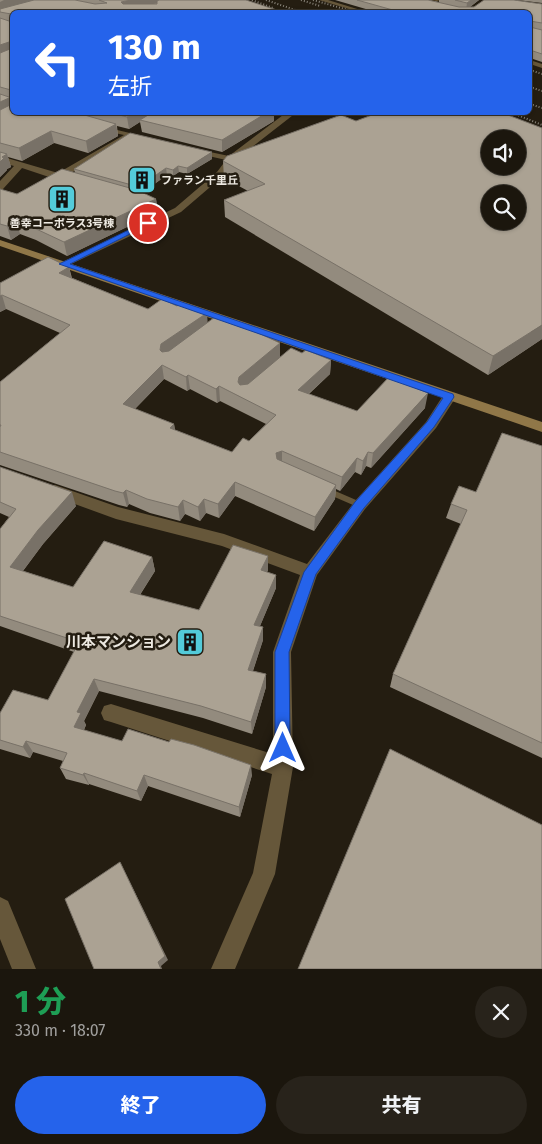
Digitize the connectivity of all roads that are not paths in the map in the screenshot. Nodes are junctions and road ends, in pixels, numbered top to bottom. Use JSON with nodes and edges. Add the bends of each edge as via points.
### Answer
{"nodes":[{"id":1,"x":322,"y":0,"type":"edge"},
{"id":2,"x":438,"y":0,"type":"edge"},
{"id":3,"x":424,"y":2,"type":"edge"},
{"id":4,"x":357,"y":10,"type":"edge"},
{"id":5,"x":289,"y":115,"type":"edge"},
{"id":6,"x":270,"y":116,"type":"dead end"},
{"id":7,"x":284,"y":119,"type":"junction"},
{"id":8,"x":86,"y":123,"type":"edge"},
{"id":9,"x":144,"y":126,"type":"edge"},
{"id":10,"x":130,"y":134,"type":"junction"},
{"id":11,"x":157,"y":141,"type":"edge"},
{"id":12,"x":185,"y":148,"type":"edge"},
{"id":13,"x":0,"y":159,"type":"edge"},
{"id":14,"x":231,"y":159,"type":"junction"},
{"id":15,"x":20,"y":165,"type":"junction"},
{"id":16,"x":58,"y":177,"type":"junction"},
{"id":17,"x":77,"y":182,"type":"edge"},
{"id":18,"x":0,"y":187,"type":"edge"},
{"id":19,"x":159,"y":204,"type":"dead end"},
{"id":20,"x":178,"y":210,"type":"junction"},
{"id":21,"x":0,"y":243,"type":"edge"},
{"id":22,"x":63,"y":264,"type":"junction"},
{"id":23,"x":449,"y":397,"type":"junction"},
{"id":24,"x":542,"y":427,"type":"edge"},
{"id":25,"x":316,"y":485,"type":"edge"},
{"id":26,"x":45,"y":488,"type":"edge"},
{"id":27,"x":360,"y":505,"type":"junction"},
{"id":28,"x":310,"y":572,"type":"junction"},
{"id":29,"x":111,"y":713,"type":"dead end"},
{"id":30,"x":283,"y":767,"type":"junction"},
{"id":31,"x":0,"y":909,"type":"edge"},
{"id":32,"x":24,"y":969,"type":"edge"},
{"id":33,"x":223,"y":969,"type":"edge"}],
"edges":[{"from":1,"to":4,"type":"street"},
{"from":2,"to":3,"type":"street"},
{"from":5,"to":7,"type":"street"},
{"from":6,"to":7,"type":"street"},
{"from":7,"to":14,"type":"street"},
{"from":8,"to":10,"type":"street"},
{"from":9,"to":10,"type":"street"},
{"from":10,"to":11,"type":"street"},
{"from":10,"to":16,"type":"street"},
{"from":12,"to":14,"type":"street"},
{"from":13,"to":15,"type":"street"},
{"from":14,"to":20,"type":"street","via":[[220,174]]},
{"from":15,"to":16,"type":"street"},
{"from":15,"to":18,"type":"street"},
{"from":16,"to":17,"type":"street"},
{"from":19,"to":20,"type":"street"},
{"from":20,"to":22,"type":"street"},
{"from":21,"to":22,"type":"street"},
{"from":22,"to":23,"type":"street","via":[[298,349]]},
{"from":23,"to":24,"type":"street"},
{"from":23,"to":27,"type":"street","via":[[431,425]]},
{"from":25,"to":27,"type":"lane"},
{"from":26,"to":28,"type":"street","via":[[116,513],[224,540]]},
{"from":27,"to":28,"type":"street"},
{"from":28,"to":30,"type":"street","via":[[282,652]]},
{"from":29,"to":30,"type":"street"},
{"from":30,"to":33,"type":"street","via":[[264,874]]},
{"from":31,"to":32,"type":"street"}]}
